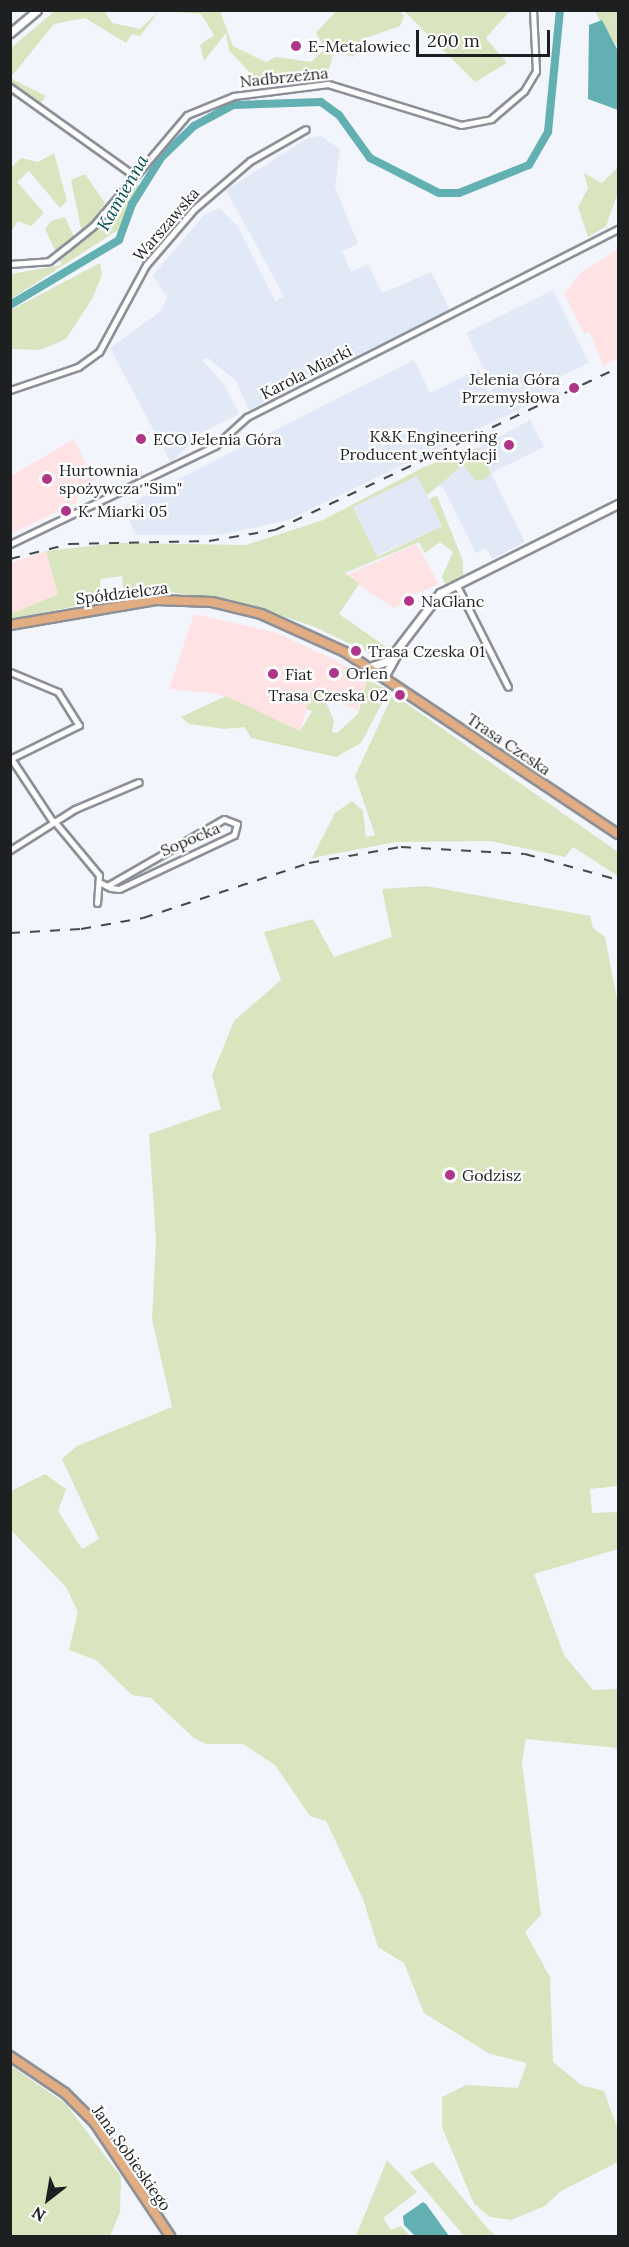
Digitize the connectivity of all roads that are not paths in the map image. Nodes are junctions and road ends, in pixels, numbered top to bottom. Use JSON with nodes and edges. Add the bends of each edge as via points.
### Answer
{"nodes":[{"id":1,"x":37,"y":10,"type":"edge"},
{"id":2,"x":533,"y":10,"type":"edge"},
{"id":3,"x":10,"y":33,"type":"edge"},
{"id":4,"x":10,"y":87,"type":"edge"},
{"id":5,"x":306,"y":129,"type":"dead end"},
{"id":6,"x":135,"y":176,"type":"junction"},
{"id":7,"x":618,"y":229,"type":"edge"},
{"id":8,"x":10,"y":264,"type":"edge"},
{"id":9,"x":10,"y":390,"type":"edge"},
{"id":10,"x":618,"y":504,"type":"edge"},
{"id":11,"x":10,"y":544,"type":"edge"},
{"id":12,"x":456,"y":584,"type":"junction"},
{"id":13,"x":10,"y":625,"type":"edge"},
{"id":14,"x":398,"y":650,"type":"junction"},
{"id":15,"x":388,"y":661,"type":"junction"},
{"id":16,"x":368,"y":667,"type":"junction"},
{"id":17,"x":10,"y":672,"type":"edge"},
{"id":18,"x":384,"y":677,"type":"junction"},
{"id":19,"x":508,"y":687,"type":"dead end"},
{"id":20,"x":11,"y":758,"type":"edge"},
{"id":21,"x":139,"y":782,"type":"dead end"},
{"id":22,"x":53,"y":821,"type":"junction"},
{"id":23,"x":618,"y":834,"type":"edge"},
{"id":24,"x":10,"y":850,"type":"edge"},
{"id":25,"x":101,"y":883,"type":"junction"},
{"id":26,"x":107,"y":886,"type":"junction"},
{"id":27,"x":97,"y":903,"type":"dead end"},
{"id":28,"x":10,"y":2056,"type":"edge"},
{"id":29,"x":170,"y":2236,"type":"edge"}],
"edges":[{"from":1,"to":3,"type":"street"},
{"from":2,"to":6,"type":"street","name":"Nadbrzeżna","via":[[539,54],[532,79],[482,123],[470,127],[439,120],[336,85],[248,94],[187,115]]},
{"from":4,"to":6,"type":"street"},
{"from":5,"to":9,"type":"street","name":"Warszawska","via":[[250,161],[194,209],[146,266],[99,352],[78,367]]},
{"from":6,"to":8,"type":"street","name":"Nadbrzeżna","via":[[93,226],[54,257]]},
{"from":7,"to":11,"type":"street","name":"Karola Miarki","via":[[247,417],[215,446]]},
{"from":10,"to":12,"type":"street"},
{"from":12,"to":14,"type":"street","via":[[429,603]]},
{"from":12,"to":19,"type":"street"},
{"from":13,"to":16,"type":"main road","name":"Spółdzielcza","via":[[142,601],[212,602],[298,628]]},
{"from":14,"to":15,"type":"street"},
{"from":14,"to":18,"type":"street"},
{"from":15,"to":16,"type":"street"},
{"from":15,"to":18,"type":"street"},
{"from":16,"to":18,"type":"main road","name":"Spółdzielcza"},
{"from":17,"to":20,"type":"street","via":[[58,692],[79,725]]},
{"from":18,"to":23,"type":"main road","name":"Trasa Czeska"},
{"from":20,"to":22,"type":"street"},
{"from":21,"to":22,"type":"street"},
{"from":22,"to":24,"type":"street"},
{"from":22,"to":25,"type":"street"},
{"from":25,"to":26,"type":"street"},
{"from":25,"to":27,"type":"street"},
{"from":26,"to":26,"type":"street","name":"Sopocka","via":[[224,819],[237,824],[236,834],[119,889]]},
{"from":28,"to":29,"type":"main road","name":"Jana Sobieskiego","via":[[65,2093],[95,2123]]}]}
